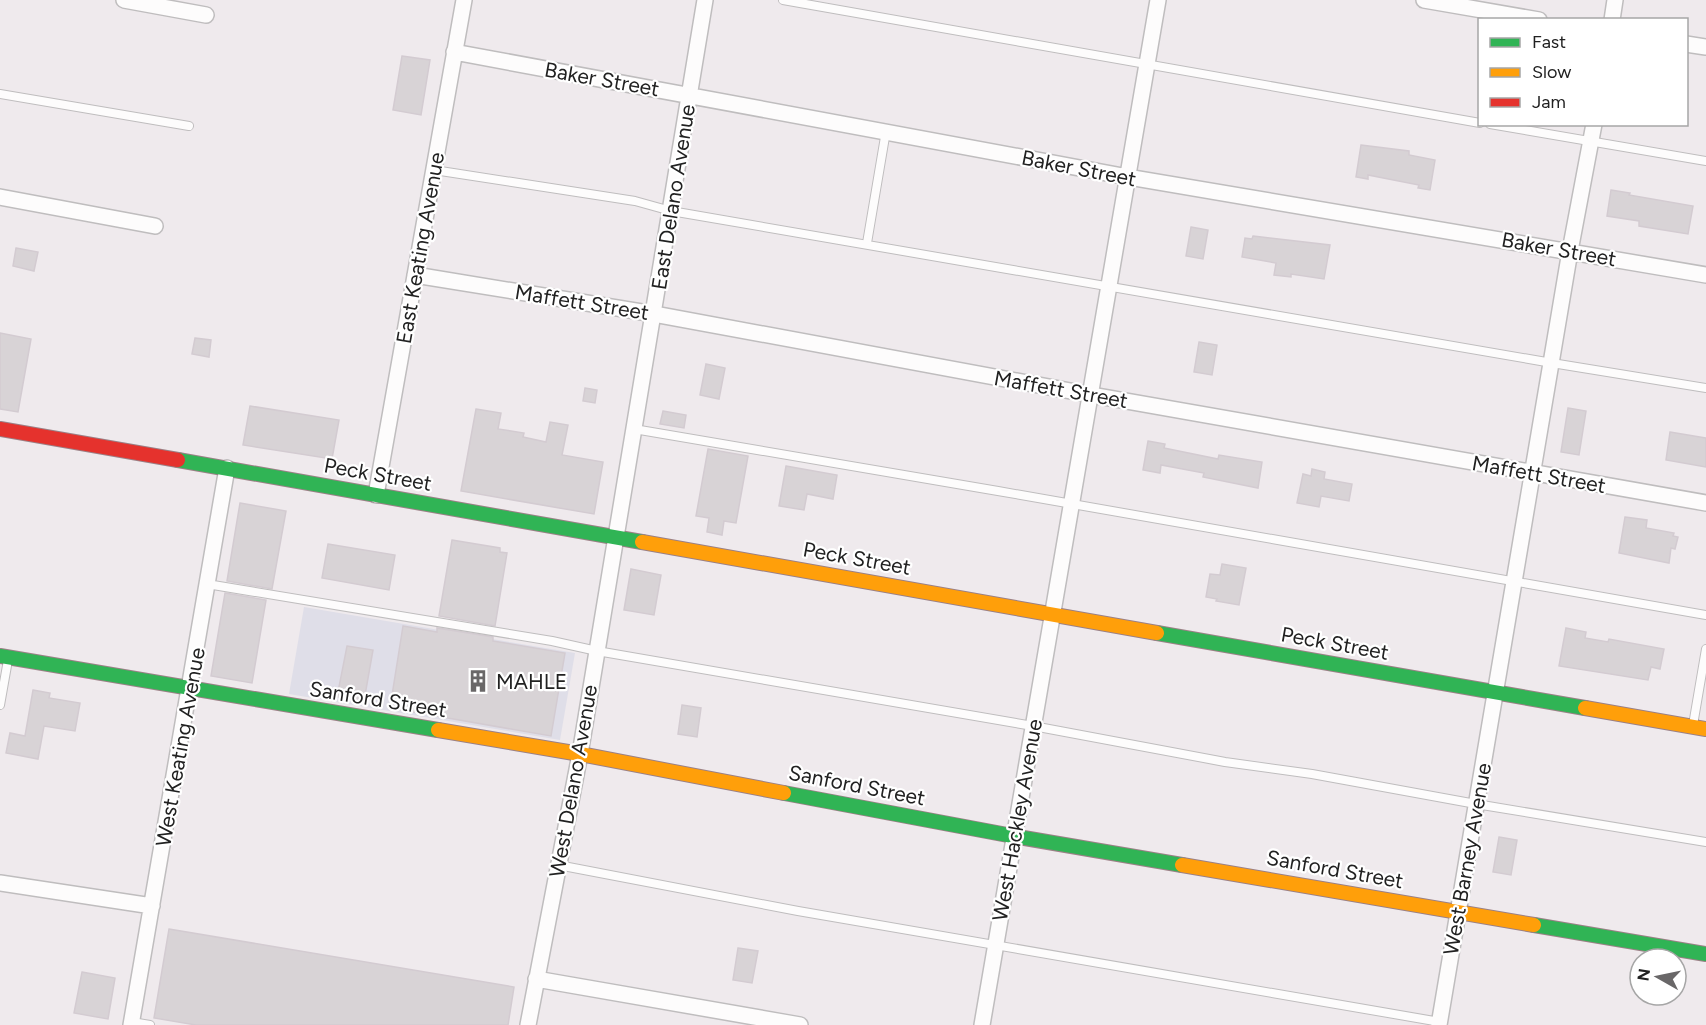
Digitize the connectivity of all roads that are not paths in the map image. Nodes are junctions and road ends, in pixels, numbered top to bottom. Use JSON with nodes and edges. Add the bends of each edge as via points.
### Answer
{"nodes":[{"id":1,"x":124,"y":0,"type":"edge"},
{"id":2,"x":464,"y":0,"type":"edge"},
{"id":3,"x":705,"y":0,"type":"edge"},
{"id":4,"x":783,"y":0,"type":"edge"},
{"id":5,"x":1158,"y":0,"type":"edge"},
{"id":6,"x":1424,"y":0,"type":"edge"},
{"id":7,"x":1615,"y":0,"type":"edge"},
{"id":8,"x":206,"y":15,"type":"dead end"},
{"id":9,"x":1528,"y":18,"type":"edge"},
{"id":10,"x":1612,"y":18,"type":"edge"},
{"id":11,"x":1688,"y":44,"type":"edge"},
{"id":12,"x":1706,"y":47,"type":"edge"},
{"id":13,"x":454,"y":52,"type":"junction"},
{"id":14,"x":1148,"y":64,"type":"junction"},
{"id":15,"x":0,"y":94,"type":"edge"},
{"id":16,"x":689,"y":95,"type":"junction"},
{"id":17,"x":1478,"y":123,"type":"edge"},
{"id":18,"x":189,"y":126,"type":"dead end"},
{"id":19,"x":1502,"y":126,"type":"edge"},
{"id":20,"x":1594,"y":126,"type":"edge"},
{"id":21,"x":886,"y":131,"type":"junction"},
{"id":22,"x":1591,"y":142,"type":"junction"},
{"id":23,"x":1706,"y":161,"type":"edge"},
{"id":24,"x":434,"y":170,"type":"junction"},
{"id":25,"x":1128,"y":177,"type":"junction"},
{"id":26,"x":0,"y":197,"type":"edge"},
{"id":27,"x":671,"y":211,"type":"junction"},
{"id":28,"x":155,"y":226,"type":"dead end"},
{"id":29,"x":867,"y":243,"type":"junction"},
{"id":30,"x":1570,"y":251,"type":"junction"},
{"id":31,"x":415,"y":275,"type":"junction"},
{"id":32,"x":1706,"y":275,"type":"edge"},
{"id":33,"x":1110,"y":285,"type":"junction"},
{"id":34,"x":654,"y":314,"type":"junction"},
{"id":35,"x":1552,"y":363,"type":"junction"},
{"id":36,"x":1706,"y":388,"type":"edge"},
{"id":37,"x":1092,"y":395,"type":"junction"},
{"id":38,"x":0,"y":429,"type":"edge"},
{"id":39,"x":634,"y":429,"type":"junction"},
{"id":40,"x":227,"y":468,"type":"junction"},
{"id":41,"x":1534,"y":473,"type":"junction"},
{"id":42,"x":376,"y":495,"type":"junction"},
{"id":43,"x":1706,"y":503,"type":"edge"},
{"id":44,"x":1072,"y":504,"type":"junction"},
{"id":45,"x":616,"y":536,"type":"junction"},
{"id":46,"x":1515,"y":582,"type":"junction"},
{"id":47,"x":207,"y":584,"type":"junction"},
{"id":48,"x":1053,"y":615,"type":"junction"},
{"id":49,"x":1706,"y":615,"type":"edge"},
{"id":50,"x":1706,"y":649,"type":"edge"},
{"id":51,"x":597,"y":651,"type":"junction"},
{"id":52,"x":4,"y":656,"type":"edge"},
{"id":53,"x":189,"y":689,"type":"junction"},
{"id":54,"x":1495,"y":693,"type":"junction"},
{"id":55,"x":0,"y":705,"type":"edge"},
{"id":56,"x":1033,"y":726,"type":"junction"},
{"id":57,"x":1699,"y":727,"type":"edge"},
{"id":58,"x":580,"y":754,"type":"junction"},
{"id":59,"x":1476,"y":804,"type":"junction"},
{"id":60,"x":1014,"y":836,"type":"junction"},
{"id":61,"x":1706,"y":842,"type":"edge"},
{"id":62,"x":558,"y":865,"type":"junction"},
{"id":63,"x":0,"y":883,"type":"edge"},
{"id":64,"x":152,"y":906,"type":"junction"},
{"id":65,"x":1458,"y":912,"type":"junction"},
{"id":66,"x":995,"y":945,"type":"junction"},
{"id":67,"x":1706,"y":954,"type":"edge"},
{"id":68,"x":536,"y":979,"type":"junction"},
{"id":69,"x":131,"y":1023,"type":"edge"},
{"id":70,"x":1439,"y":1024,"type":"edge"},
{"id":71,"x":150,"y":1025,"type":"edge"},
{"id":72,"x":528,"y":1025,"type":"edge"},
{"id":73,"x":800,"y":1025,"type":"edge"},
{"id":74,"x":982,"y":1025,"type":"edge"}],
"edges":[{"from":1,"to":8,"type":"street"},
{"from":2,"to":13,"type":"street","name":"East Keating Avenue"},
{"from":3,"to":16,"type":"street","name":"East Delano Avenue"},
{"from":4,"to":14,"type":"lane"},
{"from":5,"to":14,"type":"street","name":"West Hackley Avenue"},
{"from":6,"to":9,"type":"street"},
{"from":7,"to":10,"type":"street"},
{"from":11,"to":12,"type":"street"},
{"from":13,"to":16,"type":"street","name":"Baker Street"},
{"from":13,"to":24,"type":"street","name":"East Keating Avenue"},
{"from":14,"to":17,"type":"lane"},
{"from":14,"to":25,"type":"street","name":"West Hackley Avenue"},
{"from":15,"to":18,"type":"lane"},
{"from":16,"to":21,"type":"street","name":"Baker Street"},
{"from":16,"to":27,"type":"street","name":"East Delano Avenue"},
{"from":19,"to":22,"type":"lane"},
{"from":20,"to":22,"type":"street","name":"West Barney Avenue"},
{"from":21,"to":25,"type":"street","name":"Baker Street"},
{"from":21,"to":29,"type":"lane"},
{"from":22,"to":23,"type":"lane"},
{"from":22,"to":30,"type":"street","name":"West Barney Avenue"},
{"from":24,"to":27,"type":"lane"},
{"from":24,"to":31,"type":"street","name":"East Keating Avenue"},
{"from":25,"to":30,"type":"street","name":"Baker Street"},
{"from":25,"to":33,"type":"street","name":"West Hackley Avenue"},
{"from":26,"to":28,"type":"street"},
{"from":27,"to":29,"type":"lane"},
{"from":27,"to":34,"type":"street","name":"East Delano Avenue"},
{"from":29,"to":33,"type":"lane"},
{"from":30,"to":32,"type":"street","name":"Baker Street"},
{"from":30,"to":35,"type":"street","name":"West Barney Avenue"},
{"from":31,"to":34,"type":"street","name":"Maffett Street"},
{"from":31,"to":42,"type":"street","name":"East Keating Avenue"},
{"from":33,"to":35,"type":"lane"},
{"from":33,"to":37,"type":"street","name":"West Hackley Avenue"},
{"from":34,"to":37,"type":"street","name":"Maffett Street"},
{"from":34,"to":39,"type":"street","name":"East Delano Avenue"},
{"from":35,"to":36,"type":"lane"},
{"from":35,"to":41,"type":"street","name":"West Barney Avenue"},
{"from":37,"to":41,"type":"street","name":"Maffett Street"},
{"from":37,"to":44,"type":"street","name":"West Hackley Avenue"},
{"from":38,"to":40,"type":"street","name":"Peck Street"},
{"from":39,"to":44,"type":"lane"},
{"from":39,"to":45,"type":"street","name":"East Delano Avenue"},
{"from":40,"to":42,"type":"street","name":"Peck Street"},
{"from":40,"to":47,"type":"street","name":"West Keating Avenue"},
{"from":41,"to":43,"type":"street","name":"Maffett Street"},
{"from":41,"to":46,"type":"street","name":"West Barney Avenue"},
{"from":42,"to":45,"type":"street","name":"Peck Street"},
{"from":44,"to":46,"type":"lane"},
{"from":44,"to":48,"type":"street","name":"West Hackley Avenue"},
{"from":45,"to":48,"type":"street","name":"Peck Street"},
{"from":45,"to":51,"type":"street","name":"West Delano Avenue"},
{"from":46,"to":49,"type":"lane"},
{"from":46,"to":54,"type":"street","name":"West Barney Avenue"},
{"from":47,"to":51,"type":"lane"},
{"from":47,"to":53,"type":"street","name":"West Keating Avenue"},
{"from":48,"to":54,"type":"street","name":"Peck Street"},
{"from":48,"to":56,"type":"street","name":"West Hackley Avenue"},
{"from":50,"to":57,"type":"lane"},
{"from":51,"to":56,"type":"lane"},
{"from":51,"to":58,"type":"street","name":"West Delano Avenue"},
{"from":52,"to":53,"type":"street","name":"Sanford Street"},
{"from":52,"to":55,"type":"lane"},
{"from":53,"to":58,"type":"street","name":"Sanford Street"},
{"from":53,"to":64,"type":"street","name":"West Keating Avenue"},
{"from":54,"to":57,"type":"street","name":"Peck Street"},
{"from":54,"to":59,"type":"street","name":"West Barney Avenue"},
{"from":56,"to":59,"type":"lane"},
{"from":56,"to":60,"type":"street","name":"West Hackley Avenue"},
{"from":58,"to":60,"type":"street","name":"Sanford Street"},
{"from":58,"to":62,"type":"street","name":"West Delano Avenue"},
{"from":59,"to":61,"type":"lane"},
{"from":59,"to":65,"type":"street","name":"West Barney Avenue"},
{"from":60,"to":65,"type":"street","name":"Sanford Street"},
{"from":60,"to":66,"type":"street","name":"West Hackley Avenue"},
{"from":62,"to":66,"type":"lane"},
{"from":62,"to":68,"type":"street","name":"West Delano Avenue"},
{"from":63,"to":64,"type":"street"},
{"from":64,"to":69,"type":"street","name":"West Keating Avenue"},
{"from":65,"to":67,"type":"street","name":"Sanford Street"},
{"from":65,"to":70,"type":"street","name":"West Barney Avenue"},
{"from":66,"to":70,"type":"lane"},
{"from":66,"to":74,"type":"street","name":"West Hackley Avenue"},
{"from":68,"to":72,"type":"street","name":"West Delano Avenue"},
{"from":68,"to":73,"type":"street"},
{"from":69,"to":71,"type":"lane"}]}
